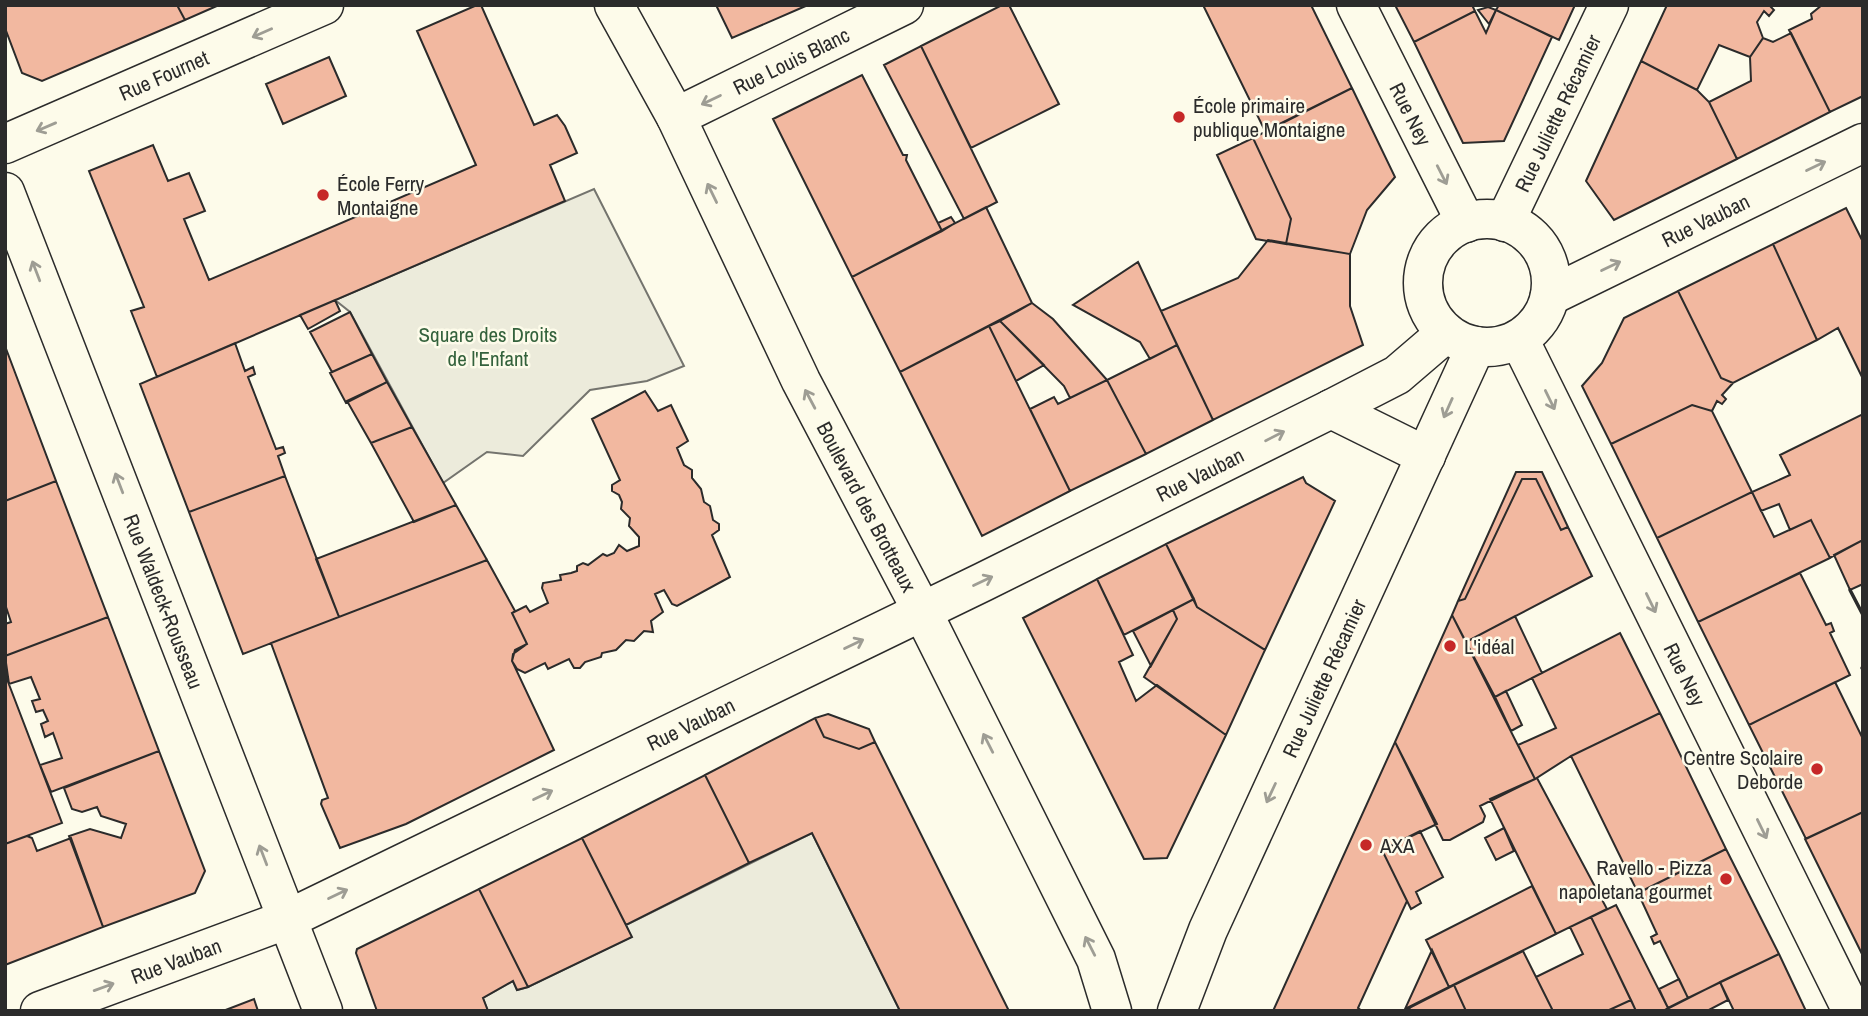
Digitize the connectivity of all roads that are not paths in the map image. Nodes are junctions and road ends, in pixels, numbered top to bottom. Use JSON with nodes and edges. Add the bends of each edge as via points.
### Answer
{"nodes":[{"id":1,"x":324,"y":5,"type":"edge"},
{"id":2,"x":614,"y":5,"type":"edge"},
{"id":3,"x":904,"y":5,"type":"edge"},
{"id":4,"x":1356,"y":5,"type":"edge"},
{"id":5,"x":1609,"y":5,"type":"edge"},
{"id":6,"x":676,"y":117,"type":"junction"},
{"id":7,"x":1863,"y":143,"type":"edge"},
{"id":8,"x":5,"y":144,"type":"edge"},
{"id":9,"x":5,"y":192,"type":"edge"},
{"id":10,"x":1466,"y":222,"type":"junction"},
{"id":11,"x":1505,"y":222,"type":"junction"},
{"id":12,"x":1550,"y":296,"type":"junction"},
{"id":13,"x":1519,"y":338,"type":"junction"},
{"id":14,"x":1461,"y":339,"type":"junction"},
{"id":15,"x":1331,"y":409,"type":"junction"},
{"id":16,"x":1426,"y":456,"type":"junction"},
{"id":17,"x":922,"y":611,"type":"junction"},
{"id":18,"x":288,"y":919,"type":"junction"},
{"id":19,"x":40,"y":1011,"type":"edge"},
{"id":20,"x":323,"y":1011,"type":"edge"},
{"id":21,"x":1112,"y":1011,"type":"edge"},
{"id":22,"x":1177,"y":1011,"type":"edge"},
{"id":23,"x":1852,"y":1011,"type":"edge"}],
"edges":[{"from":1,"to":8,"type":"street","name":"Rue Fournet","one_way":true},
{"from":2,"to":6,"type":"street","name":"Boulevard des Brotteaux"},
{"from":3,"to":6,"type":"street","name":"Rue Louis Blanc","one_way":true},
{"from":4,"to":10,"type":"street","name":"Rue Ney","one_way":true},
{"from":5,"to":11,"type":"street","name":"Rue Juliette Récamier"},
{"from":17,"to":6,"type":"street","name":"Boulevard des Brotteaux","one_way":true,"via":[[801,381]]},
{"from":12,"to":7,"type":"street","name":"Rue Vauban","one_way":true},
{"from":18,"to":9,"type":"street","name":"Rue Waldeck-Rousseau","one_way":true},
{"from":10,"to":11,"type":"street"},
{"from":10,"to":14,"type":"street","via":[[1434,247],[1423,285],[1429,311]]},
{"from":11,"to":12,"type":"street","via":[[1518,226],[1538,244],[1550,268]]},
{"from":12,"to":13,"type":"street","via":[[1539,320]]},
{"from":13,"to":14,"type":"street","via":[[1492,347]]},
{"from":13,"to":23,"type":"street","name":"Rue Ney","one_way":true},
{"from":14,"to":15,"type":"street","name":"Rue Vauban"},
{"from":14,"to":16,"type":"street","name":"Rue Juliette Récamier","one_way":true},
{"from":15,"to":16,"type":"street"},
{"from":17,"to":15,"type":"street","name":"Rue Vauban","one_way":true},
{"from":16,"to":22,"type":"street","name":"Rue Juliette Récamier","one_way":true,"via":[[1208,930]]},
{"from":18,"to":17,"type":"street","name":"Rue Vauban","one_way":true},
{"from":21,"to":17,"type":"street","name":"Boulevard des Brotteaux","one_way":true,"via":[[1096,959]]},
{"from":19,"to":18,"type":"street","name":"Rue Vauban","one_way":true},
{"from":18,"to":20,"type":"street","name":"Rue Waldeck-Rousseau"}]}
